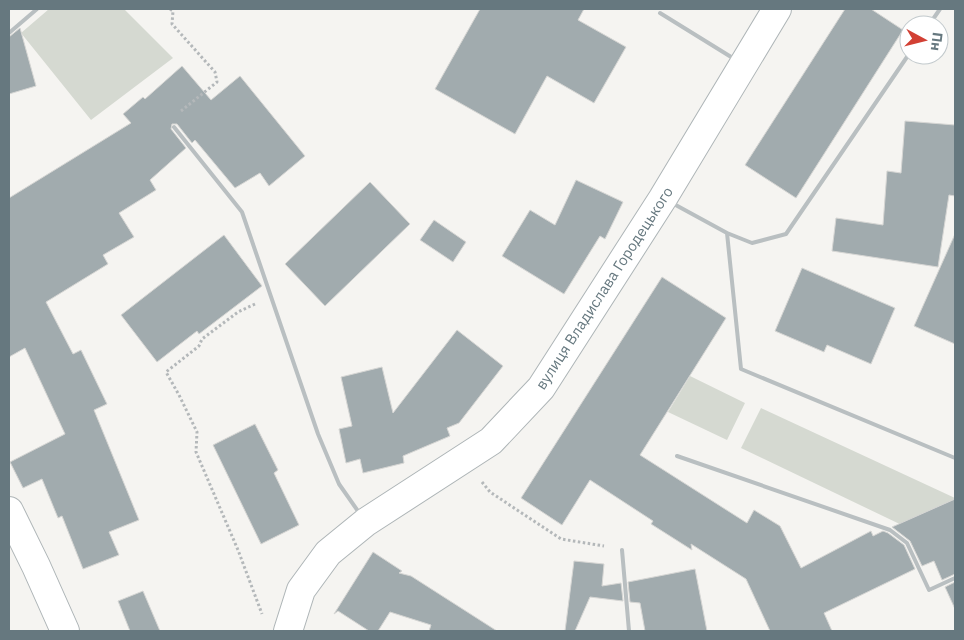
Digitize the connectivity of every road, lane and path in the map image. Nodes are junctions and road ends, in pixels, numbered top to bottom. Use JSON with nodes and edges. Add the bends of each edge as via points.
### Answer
{"nodes":[{"id":1,"x":37,"y":9,"type":"edge"},
{"id":2,"x":170,"y":9,"type":"edge"},
{"id":3,"x":777,"y":9,"type":"edge"},
{"id":4,"x":660,"y":13,"type":"dead end"},
{"id":5,"x":9,"y":33,"type":"edge"},
{"id":6,"x":744,"y":64,"type":"junction"},
{"id":7,"x":901,"y":65,"type":"edge"},
{"id":8,"x":174,"y":127,"type":"joint"},
{"id":9,"x":663,"y":198,"type":"junction"},
{"id":10,"x":727,"y":234,"type":"junction"},
{"id":11,"x":271,"y":296,"type":"junction"},
{"id":12,"x":677,"y":456,"type":"dead end"},
{"id":13,"x":955,"y":458,"type":"edge"},
{"id":14,"x":463,"y":459,"type":"junction"},
{"id":15,"x":9,"y":511,"type":"edge"},
{"id":16,"x":366,"y":522,"type":"junction"},
{"id":17,"x":622,"y":550,"type":"joint"},
{"id":18,"x":955,"y":578,"type":"edge"},
{"id":19,"x":278,"y":625,"type":"edge"},
{"id":20,"x":65,"y":631,"type":"edge"},
{"id":21,"x":629,"y":631,"type":"edge"}],
"edges":[{"from":1,"to":5,"type":"lane"},
{"from":2,"to":8,"type":"path","via":[[173,11],[172,24],[215,72],[217,82],[175,116]]},
{"from":3,"to":6,"type":"street","name":"вулиця Владислава Городецького"},
{"from":4,"to":6,"type":"lane"},
{"from":6,"to":9,"type":"street","name":"вулиця Владислава Городецького"},
{"from":7,"to":10,"type":"lane","via":[[786,234],[752,243]]},
{"from":8,"to":11,"type":"lane","via":[[242,212]]},
{"from":9,"to":10,"type":"lane"},
{"from":9,"to":14,"type":"street","name":"вулиця Владислава Городецького","via":[[541,388],[491,441]]},
{"from":10,"to":13,"type":"lane","via":[[741,369]]},
{"from":11,"to":16,"type":"lane","via":[[318,434],[339,484]]},
{"from":11,"to":19,"type":"path","via":[[238,312],[166,372],[196,432],[196,452],[262,613]]},
{"from":12,"to":18,"type":"lane","via":[[890,530],[907,543],[929,590]]},
{"from":14,"to":16,"type":"street","name":"вулиця Владислава Городецького"},
{"from":14,"to":17,"type":"path","via":[[490,492],[561,539]]},
{"from":15,"to":20,"type":"street"},
{"from":16,"to":19,"type":"street","name":"вулиця Владислава Городецького","via":[[328,553]]},
{"from":17,"to":21,"type":"lane"}]}
